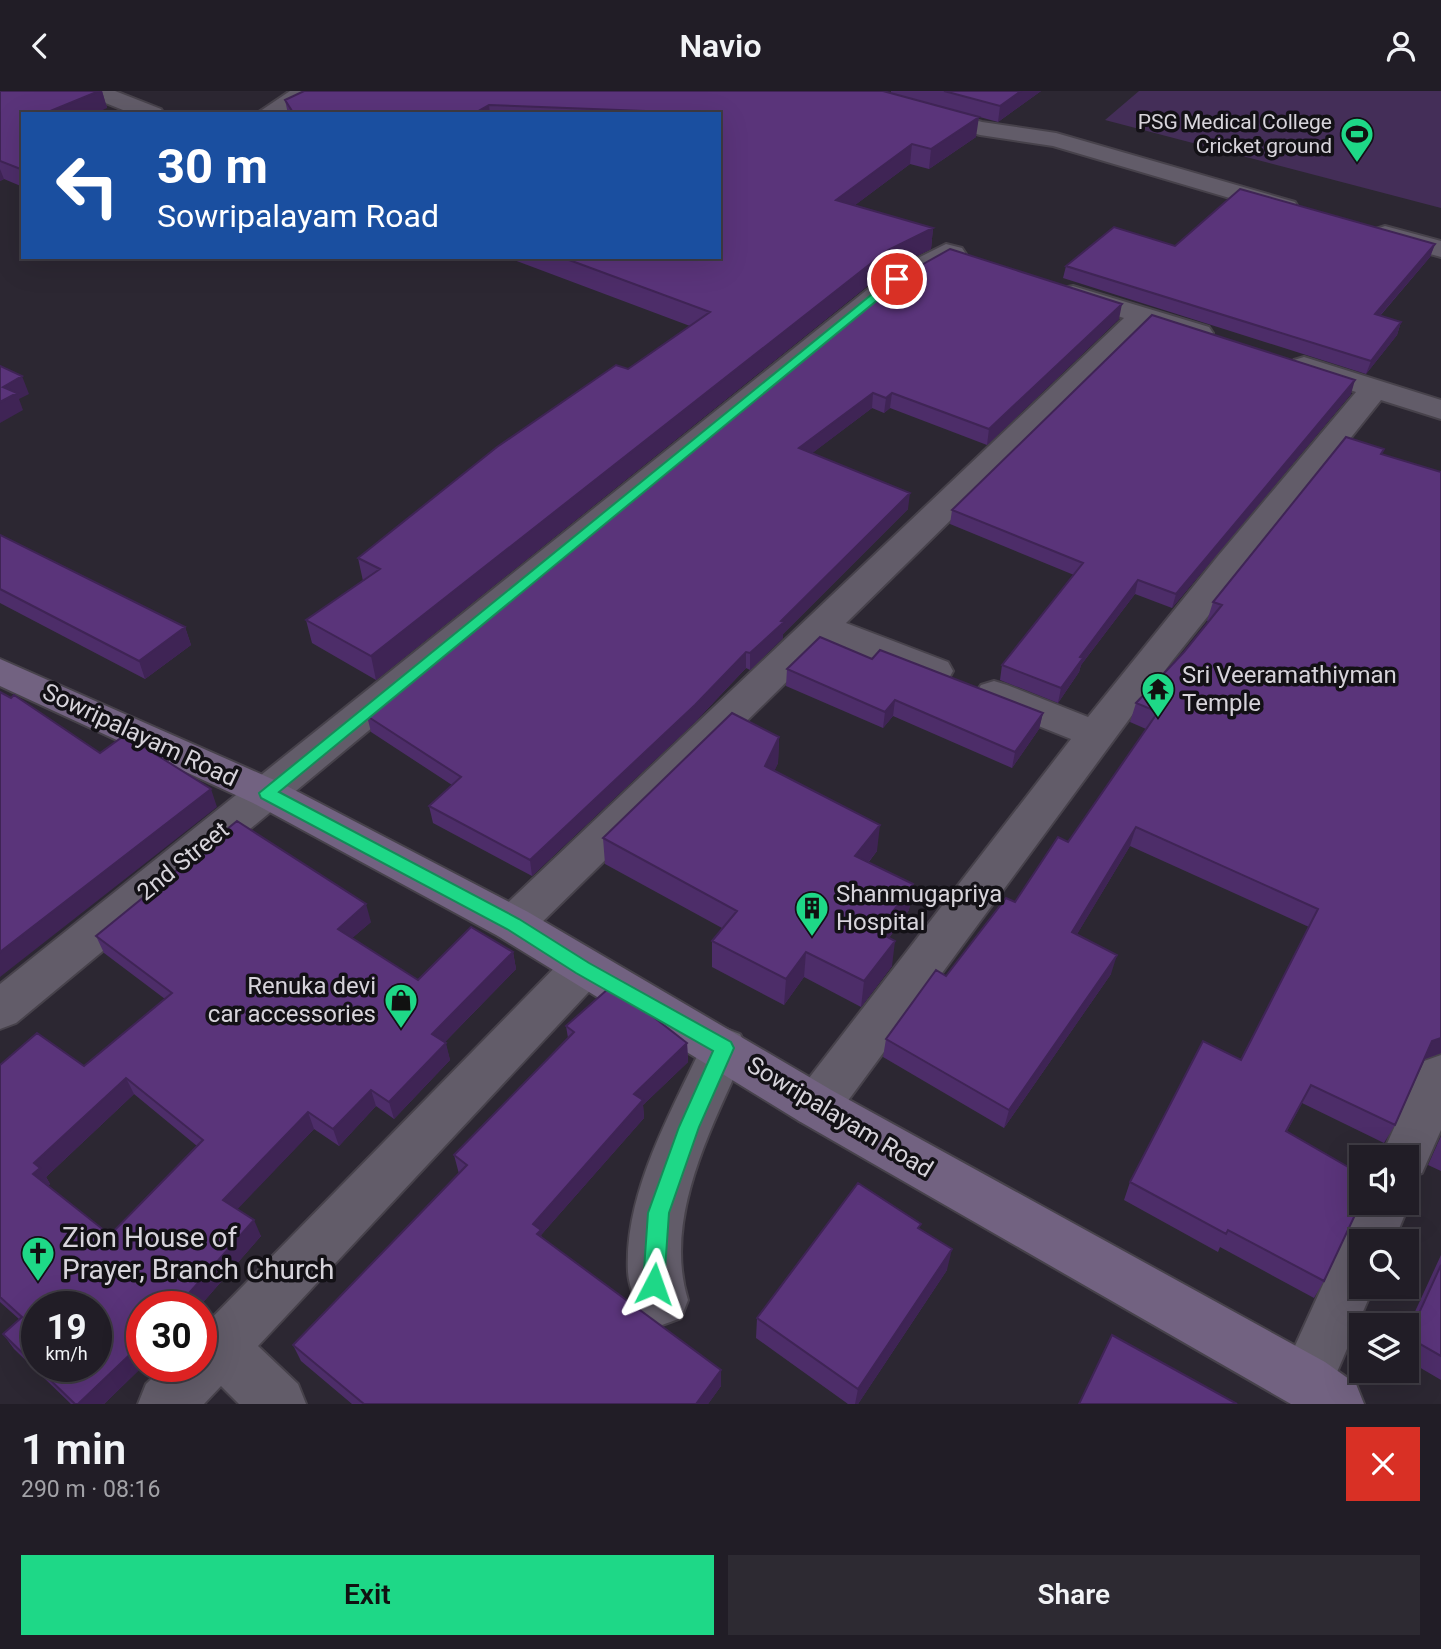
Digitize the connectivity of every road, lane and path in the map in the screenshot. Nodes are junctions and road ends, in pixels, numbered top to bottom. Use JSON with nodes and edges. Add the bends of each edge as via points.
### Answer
{"nodes":[{"id":1,"x":96,"y":91,"type":"edge"},
{"id":2,"x":306,"y":91,"type":"edge"},
{"id":3,"x":849,"y":91,"type":"edge"},
{"id":4,"x":148,"y":112,"type":"edge"},
{"id":5,"x":270,"y":112,"type":"edge"},
{"id":6,"x":1307,"y":212,"type":"edge"},
{"id":7,"x":1360,"y":227,"type":"edge"},
{"id":8,"x":1441,"y":249,"type":"edge"},
{"id":9,"x":985,"y":265,"type":"edge"},
{"id":10,"x":1038,"y":282,"type":"edge"},
{"id":11,"x":1142,"y":316,"type":"junction"},
{"id":12,"x":1233,"y":344,"type":"edge"},
{"id":13,"x":1272,"y":356,"type":"edge"},
{"id":14,"x":1376,"y":388,"type":"junction"},
{"id":15,"x":1441,"y":410,"type":"edge"},
{"id":16,"x":819,"y":626,"type":"junction"},
{"id":17,"x":4,"y":677,"type":"edge"},
{"id":18,"x":1093,"y":733,"type":"junction"},
{"id":19,"x":267,"y":793,"type":"junction"},
{"id":20,"x":513,"y":924,"type":"junction"},
{"id":21,"x":583,"y":968,"type":"junction"},
{"id":22,"x":0,"y":1010,"type":"edge"},
{"id":23,"x":724,"y":1048,"type":"junction"},
{"id":24,"x":1441,"y":1075,"type":"edge"},
{"id":25,"x":816,"y":1107,"type":"junction"},
{"id":26,"x":1410,"y":1145,"type":"edge"},
{"id":27,"x":1349,"y":1299,"type":"edge"},
{"id":28,"x":662,"y":1300,"type":"dead end"},
{"id":29,"x":222,"y":1349,"type":"junction"},
{"id":30,"x":1321,"y":1393,"type":"edge"},
{"id":31,"x":166,"y":1404,"type":"edge"},
{"id":32,"x":278,"y":1404,"type":"edge"}],
"edges":[{"from":1,"to":4,"type":"street"},
{"from":2,"to":5,"type":"street"},
{"from":3,"to":6,"type":"street","via":[[980,128],[1056,140]]},
{"from":7,"to":8,"type":"street"},
{"from":9,"to":19,"type":"street","name":"2nd Street","via":[[946,252],[897,279]]},
{"from":10,"to":11,"type":"street"},
{"from":11,"to":12,"type":"street"},
{"from":11,"to":16,"type":"street"},
{"from":13,"to":14,"type":"street"},
{"from":14,"to":15,"type":"street"},
{"from":14,"to":18,"type":"street"},
{"from":16,"to":18,"type":"street"},
{"from":16,"to":20,"type":"street"},
{"from":17,"to":19,"type":"street","name":"Sowripalayam Road"},
{"from":18,"to":25,"type":"street"},
{"from":19,"to":20,"type":"street","name":"Sowripalayam Road"},
{"from":19,"to":22,"type":"street","name":"2nd Street"},
{"from":20,"to":21,"type":"street","name":"Sowripalayam Road"},
{"from":21,"to":23,"type":"street","name":"Sowripalayam Road"},
{"from":21,"to":29,"type":"street"},
{"from":23,"to":25,"type":"street","name":"Sowripalayam Road"},
{"from":23,"to":28,"type":"street","via":[[658,1213],[654,1284]]},
{"from":24,"to":26,"type":"street"},
{"from":25,"to":30,"type":"street","name":"Sowripalayam Road"},
{"from":27,"to":30,"type":"street"},
{"from":29,"to":31,"type":"street"},
{"from":29,"to":32,"type":"street"}]}
